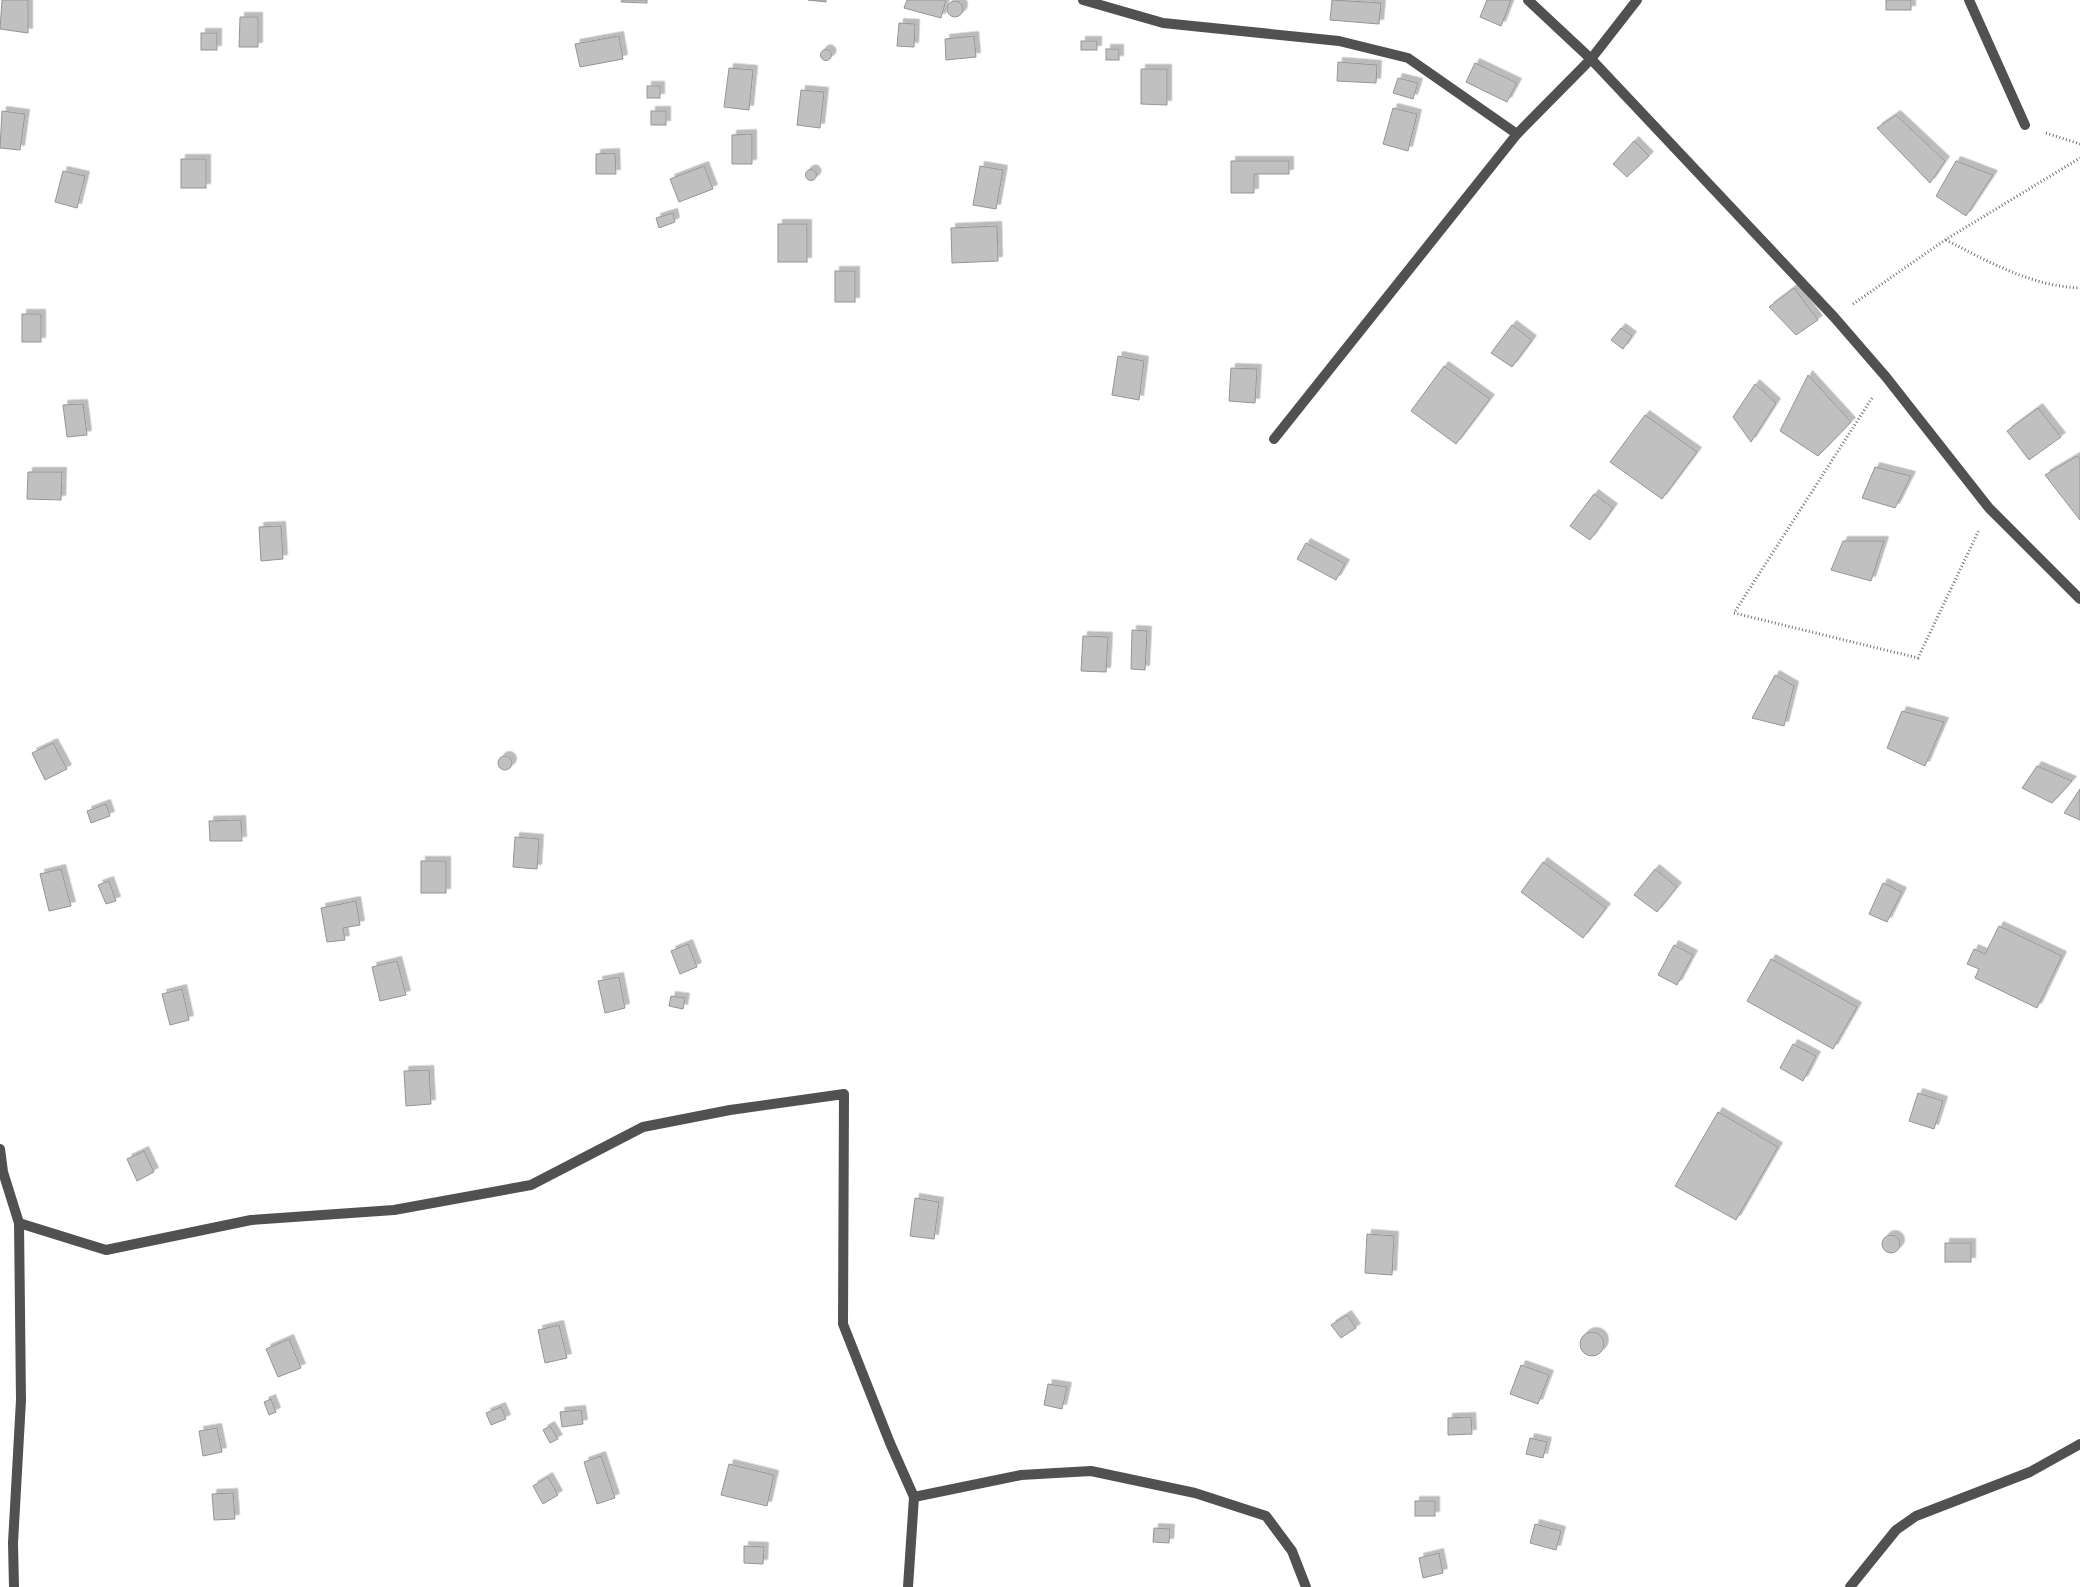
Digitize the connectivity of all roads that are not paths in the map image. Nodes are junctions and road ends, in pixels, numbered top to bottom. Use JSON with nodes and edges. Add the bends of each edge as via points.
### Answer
{"nodes":[{"id":1,"x":1083,"y":0,"type":"edge"},
{"id":2,"x":1528,"y":0,"type":"edge"},
{"id":3,"x":1637,"y":0,"type":"edge"},
{"id":4,"x":1969,"y":0,"type":"edge"},
{"id":5,"x":1591,"y":59,"type":"junction"},
{"id":6,"x":2024,"y":125,"type":"road end"},
{"id":7,"x":1517,"y":134,"type":"junction"},
{"id":8,"x":1274,"y":438,"type":"dead end"},
{"id":9,"x":2080,"y":599,"type":"edge"},
{"id":10,"x":0,"y":1149,"type":"edge"},
{"id":11,"x":19,"y":1222,"type":"junction"},
{"id":12,"x":2080,"y":1444,"type":"edge"},
{"id":13,"x":914,"y":1497,"type":"junction"},
{"id":14,"x":14,"y":1587,"type":"edge"},
{"id":15,"x":908,"y":1587,"type":"edge"},
{"id":16,"x":1306,"y":1587,"type":"edge"},
{"id":17,"x":1850,"y":1587,"type":"edge"}],
"edges":[{"from":1,"to":7,"type":"street","via":[[1163,23],[1339,41],[1408,58]]},
{"from":2,"to":5,"type":"street"},
{"from":3,"to":5,"type":"street"},
{"from":4,"to":6,"type":"street"},
{"from":5,"to":7,"type":"street"},
{"from":5,"to":9,"type":"street","via":[[1834,317],[1886,376],[1989,508]]},
{"from":7,"to":8,"type":"street"},
{"from":10,"to":11,"type":"street","via":[[3,1172]]},
{"from":11,"to":13,"type":"street","via":[[106,1250],[251,1220],[394,1210],[531,1185],[643,1127],[730,1110],[844,1094],[843,1324]]},
{"from":11,"to":14,"type":"street","via":[[21,1400],[13,1543]]},
{"from":12,"to":17,"type":"street","via":[[2030,1472],[1916,1516],[1896,1530]]},
{"from":13,"to":15,"type":"street"},
{"from":13,"to":16,"type":"street","via":[[1022,1475],[1092,1471],[1195,1493],[1266,1516],[1292,1551]]}]}
